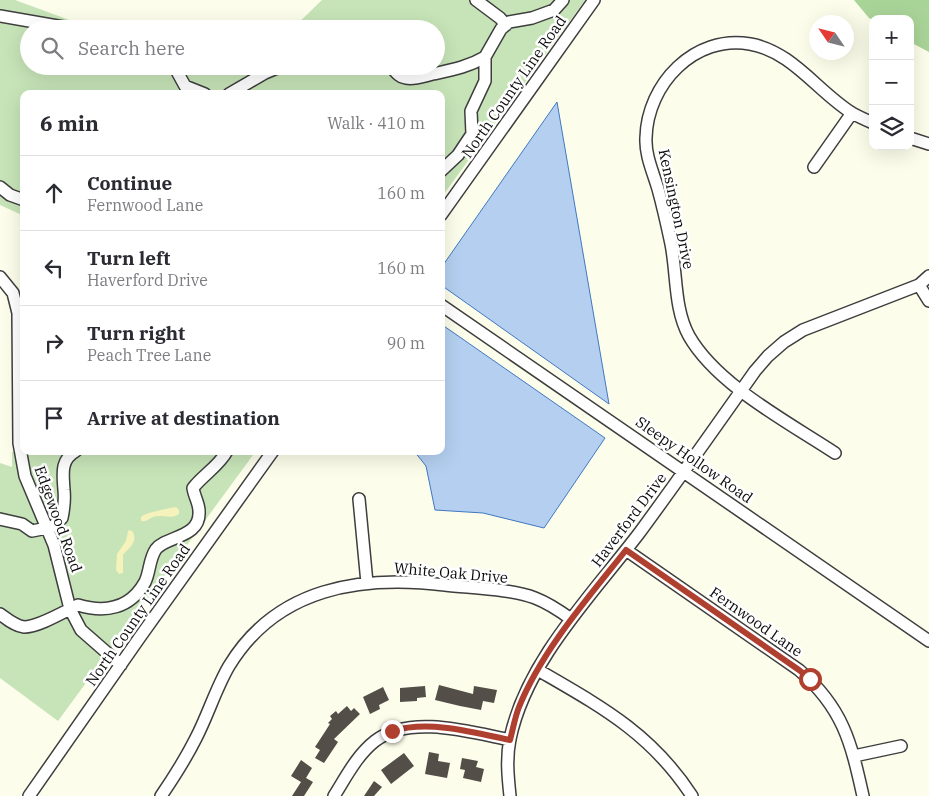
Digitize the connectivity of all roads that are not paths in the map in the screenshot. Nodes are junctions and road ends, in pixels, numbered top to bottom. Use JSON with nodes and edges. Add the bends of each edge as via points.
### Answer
{"nodes":[{"id":1,"x":476,"y":0,"type":"edge"},
{"id":2,"x":563,"y":0,"type":"edge"},
{"id":3,"x":594,"y":0,"type":"edge"},
{"id":4,"x":0,"y":16,"type":"edge"},
{"id":5,"x":23,"y":20,"type":"edge"},
{"id":6,"x":506,"y":25,"type":"junction"},
{"id":7,"x":485,"y":57,"type":"junction"},
{"id":8,"x":445,"y":72,"type":"edge"},
{"id":9,"x":179,"y":75,"type":"edge"},
{"id":10,"x":262,"y":75,"type":"edge"},
{"id":11,"x":399,"y":75,"type":"edge"},
{"id":12,"x":430,"y":75,"type":"edge"},
{"id":13,"x":196,"y":90,"type":"edge"},
{"id":14,"x":236,"y":90,"type":"edge"},
{"id":15,"x":852,"y":113,"type":"junction"},
{"id":16,"x":869,"y":121,"type":"edge"},
{"id":17,"x":914,"y":139,"type":"edge"},
{"id":18,"x":929,"y":144,"type":"edge"},
{"id":19,"x":445,"y":166,"type":"edge"},
{"id":20,"x":814,"y":167,"type":"dead end"},
{"id":21,"x":0,"y":187,"type":"edge"},
{"id":22,"x":20,"y":199,"type":"edge"},
{"id":23,"x":445,"y":209,"type":"edge"},
{"id":24,"x":929,"y":276,"type":"edge"},
{"id":25,"x":0,"y":277,"type":"edge"},
{"id":26,"x":919,"y":285,"type":"junction"},
{"id":27,"x":19,"y":291,"type":"edge"},
{"id":28,"x":929,"y":301,"type":"edge"},
{"id":29,"x":445,"y":308,"type":"edge"},
{"id":30,"x":741,"y":391,"type":"junction"},
{"id":31,"x":20,"y":448,"type":"edge"},
{"id":32,"x":835,"y":454,"type":"dead end"},
{"id":33,"x":21,"y":455,"type":"edge"},
{"id":34,"x":70,"y":455,"type":"edge"},
{"id":35,"x":224,"y":455,"type":"edge"},
{"id":36,"x":270,"y":455,"type":"edge"},
{"id":37,"x":685,"y":471,"type":"junction"},
{"id":38,"x":359,"y":499,"type":"dead end"},
{"id":39,"x":0,"y":518,"type":"edge"},
{"id":40,"x":47,"y":528,"type":"junction"},
{"id":41,"x":626,"y":550,"type":"junction"},
{"id":42,"x":367,"y":583,"type":"junction"},
{"id":43,"x":70,"y":608,"type":"junction"},
{"id":44,"x":0,"y":614,"type":"edge"},
{"id":45,"x":571,"y":619,"type":"junction"},
{"id":46,"x":929,"y":641,"type":"edge"},
{"id":47,"x":121,"y":666,"type":"junction"},
{"id":48,"x":538,"y":670,"type":"junction"},
{"id":49,"x":510,"y":740,"type":"junction"},
{"id":50,"x":901,"y":746,"type":"dead end"},
{"id":51,"x":854,"y":756,"type":"junction"},
{"id":52,"x":29,"y":796,"type":"edge"},
{"id":53,"x":161,"y":796,"type":"edge"},
{"id":54,"x":334,"y":796,"type":"edge"},
{"id":55,"x":510,"y":796,"type":"edge"},
{"id":56,"x":692,"y":796,"type":"edge"},
{"id":57,"x":863,"y":796,"type":"edge"}],
"edges":[{"from":1,"to":6,"type":"street"},
{"from":2,"to":6,"type":"street","via":[[554,10]]},
{"from":3,"to":23,"type":"street","name":"North County Line Road"},
{"from":4,"to":5,"type":"street"},
{"from":6,"to":7,"type":"street"},
{"from":7,"to":8,"type":"street"},
{"from":7,"to":19,"type":"street","via":[[485,81],[471,111],[472,134],[458,155]]},
{"from":9,"to":13,"type":"street","via":[[186,86]]},
{"from":10,"to":14,"type":"street"},
{"from":11,"to":12,"type":"street","via":[[412,79]]},
{"from":15,"to":16,"type":"street","name":"Kensington Drive"},
{"from":15,"to":20,"type":"street"},
{"from":15,"to":30,"type":"street","name":"Kensington Drive","via":[[776,53],[743,43],[704,48],[689,57],[667,78],[654,103],[648,121],[647,153],[666,218],[684,324],[712,366]]},
{"from":17,"to":18,"type":"street"},
{"from":21,"to":22,"type":"street"},
{"from":24,"to":26,"type":"street","name":"Haverford Drive"},
{"from":25,"to":27,"type":"street","name":"Edgewood Road"},
{"from":26,"to":28,"type":"street"},
{"from":26,"to":30,"type":"street","name":"Haverford Drive","via":[[803,330],[768,356]]},
{"from":27,"to":31,"type":"street","name":"Edgewood Road"},
{"from":29,"to":37,"type":"street","name":"Sleepy Hollow Road"},
{"from":30,"to":32,"type":"street","name":"Kensington Drive"},
{"from":30,"to":37,"type":"street","name":"Haverford Drive"},
{"from":33,"to":40,"type":"street","name":"Edgewood Road","via":[[25,476]]},
{"from":34,"to":40,"type":"street","via":[[62,471],[62,518]]},
{"from":35,"to":43,"type":"street","via":[[193,488],[200,512],[192,529],[157,548],[144,582],[133,597],[115,608],[78,605]]},
{"from":36,"to":47,"type":"street","name":"North County Line Road"},
{"from":37,"to":41,"type":"street","name":"Haverford Drive"},
{"from":37,"to":46,"type":"street","name":"Sleepy Hollow Road"},
{"from":38,"to":42,"type":"street"},
{"from":39,"to":40,"type":"street","via":[[22,524],[32,531]]},
{"from":40,"to":43,"type":"street","name":"Edgewood Road"},
{"from":41,"to":45,"type":"street","name":"Haverford Drive"},
{"from":41,"to":51,"type":"street","name":"Fernwood Lane","via":[[810,679],[838,715]]},
{"from":42,"to":45,"type":"street","name":"White Oak Drive","via":[[433,584],[521,594]]},
{"from":42,"to":53,"type":"street","name":"White Oak Drive","via":[[332,589],[302,600],[272,618],[248,640],[228,667],[196,738]]},
{"from":43,"to":44,"type":"street","via":[[25,627]]},
{"from":43,"to":47,"type":"street","name":"Edgewood Road","via":[[81,630]]},
{"from":45,"to":48,"type":"street","name":"Haverford Drive"},
{"from":47,"to":52,"type":"street","name":"North County Line Road"},
{"from":48,"to":49,"type":"street","name":"Haverford Drive","via":[[519,707]]},
{"from":48,"to":56,"type":"street","via":[[637,732]]},
{"from":49,"to":54,"type":"street","via":[[430,726],[392,731],[375,740],[360,756]]},
{"from":49,"to":55,"type":"street","name":"Haverford Drive"},
{"from":50,"to":51,"type":"street"},
{"from":51,"to":57,"type":"street","name":"Fernwood Lane"}]}
